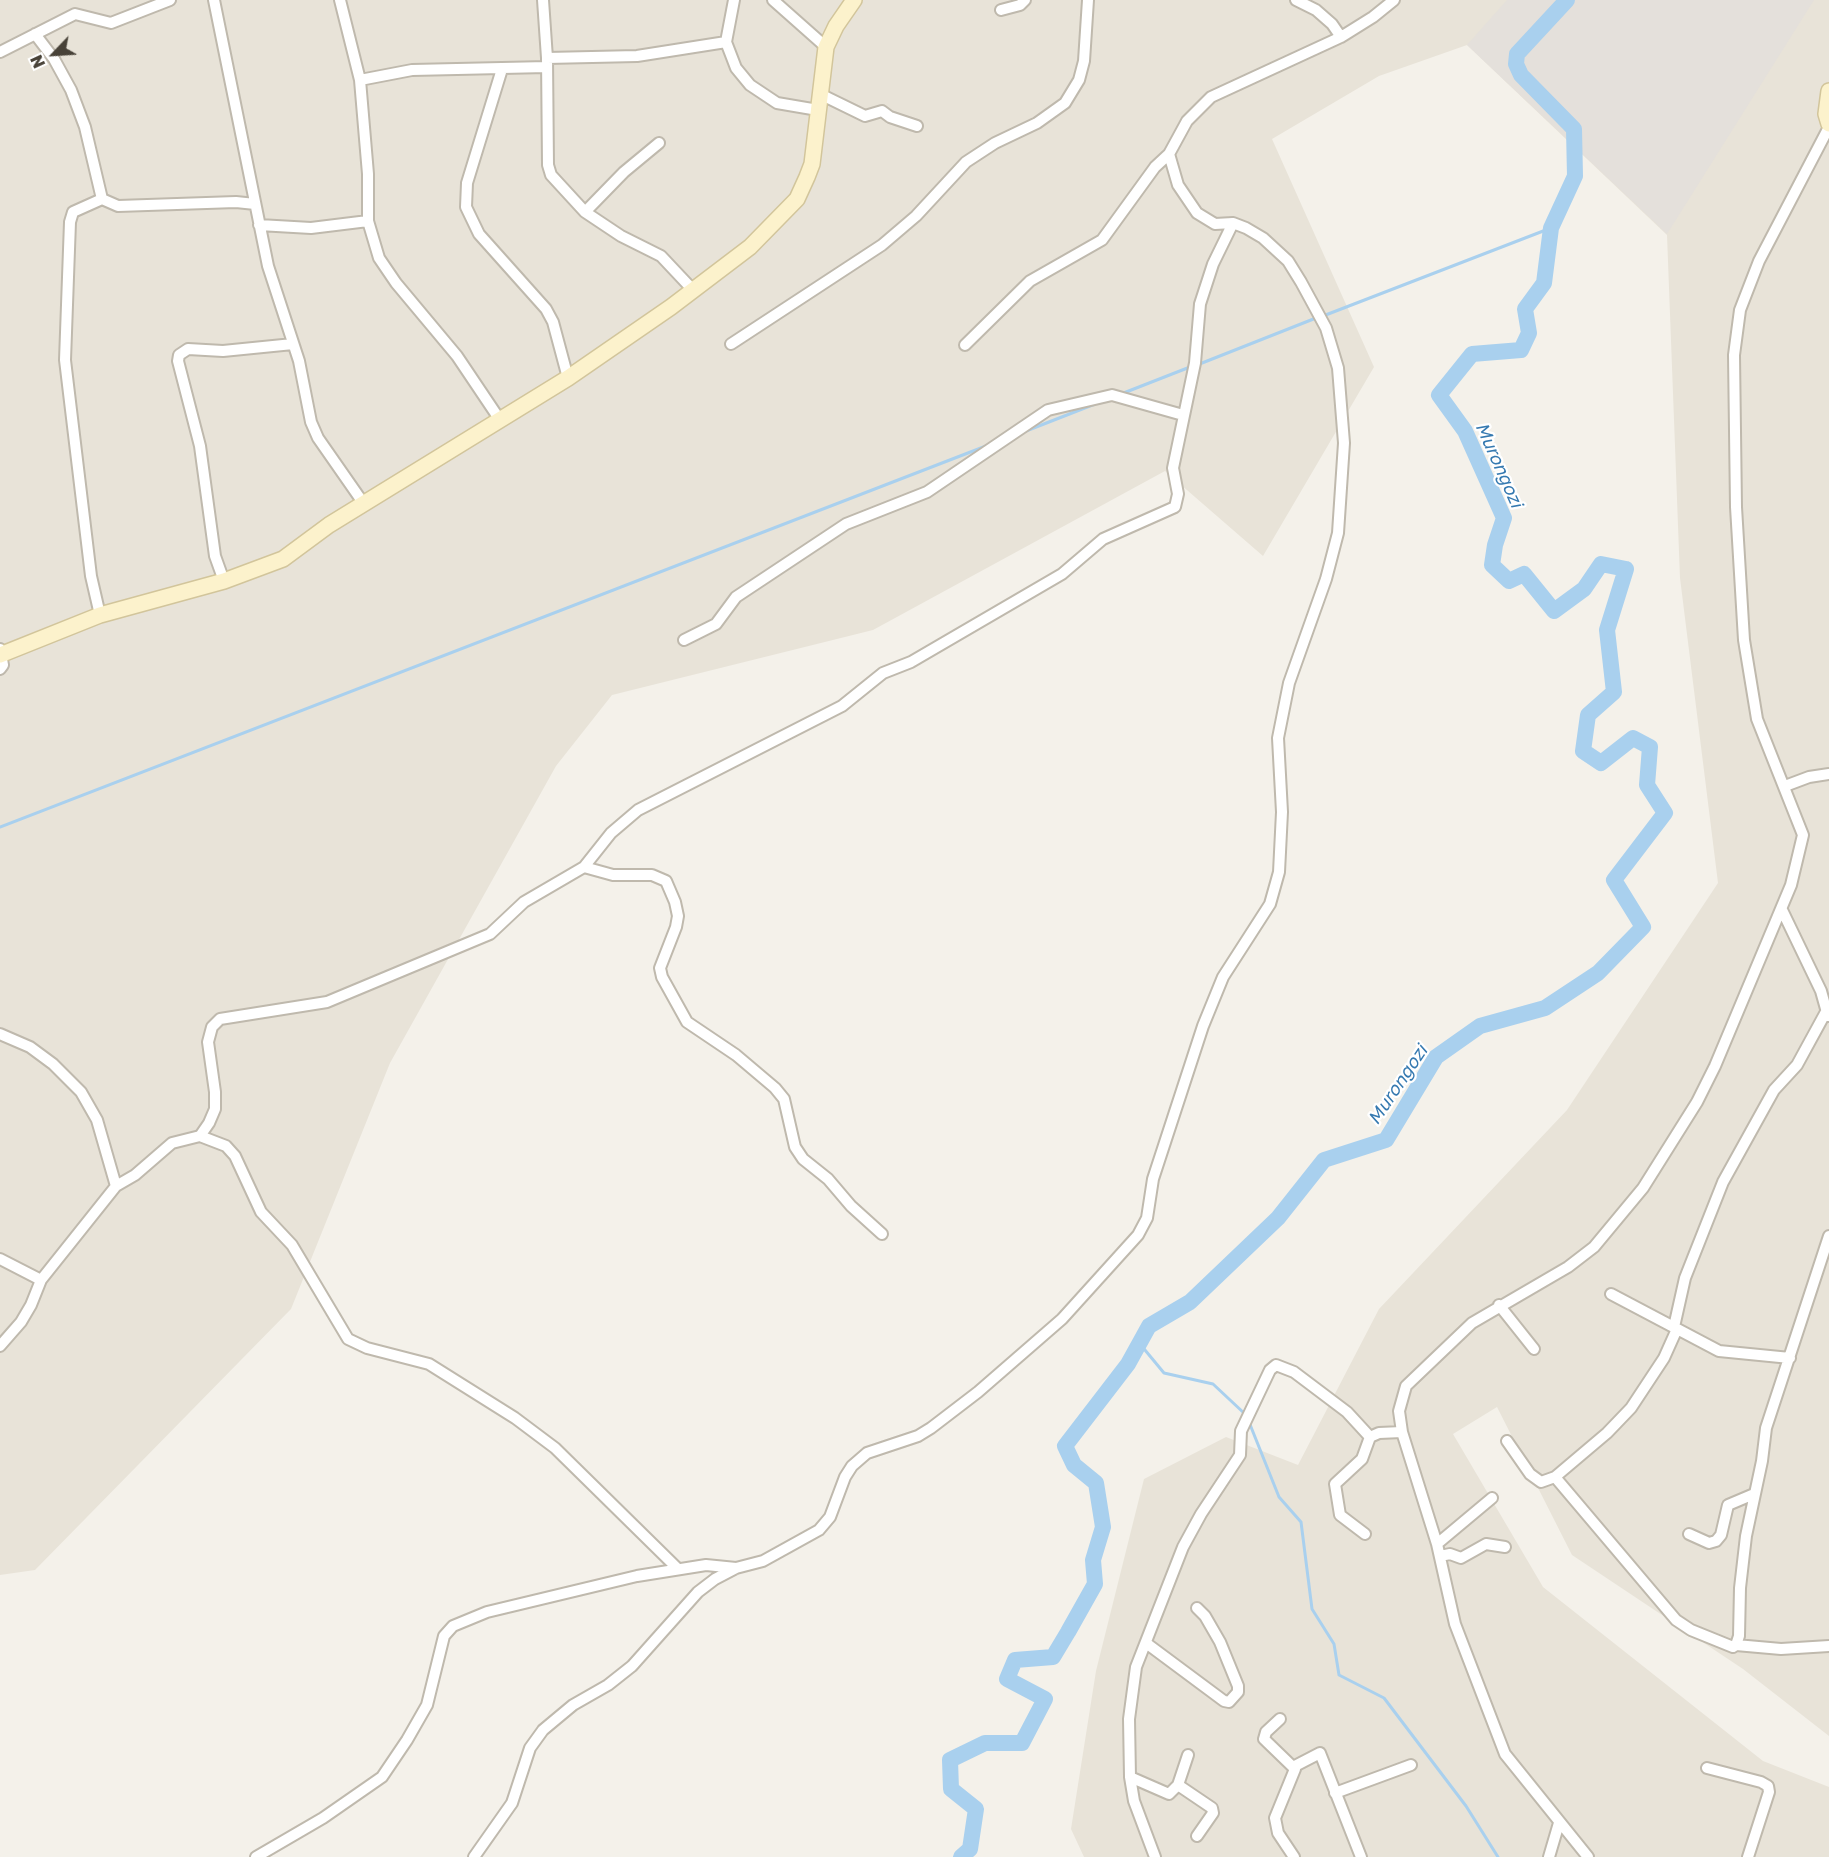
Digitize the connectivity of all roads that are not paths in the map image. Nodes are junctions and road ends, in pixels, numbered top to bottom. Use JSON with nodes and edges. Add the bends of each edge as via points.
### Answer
{"nodes":[{"id":1,"x":170,"y":0,"type":"edge"},
{"id":2,"x":214,"y":0,"type":"edge"},
{"id":3,"x":340,"y":0,"type":"edge"},
{"id":4,"x":543,"y":0,"type":"edge"},
{"id":5,"x":734,"y":0,"type":"edge"},
{"id":6,"x":773,"y":0,"type":"edge"},
{"id":7,"x":854,"y":0,"type":"edge"},
{"id":8,"x":1025,"y":0,"type":"edge"},
{"id":9,"x":1088,"y":0,"type":"edge"},
{"id":10,"x":1296,"y":0,"type":"edge"},
{"id":11,"x":1394,"y":0,"type":"edge"},
{"id":12,"x":1001,"y":10,"type":"dead end"},
{"id":13,"x":35,"y":34,"type":"junction"},
{"id":14,"x":1341,"y":37,"type":"junction"},
{"id":15,"x":726,"y":42,"type":"junction"},
{"id":16,"x":826,"y":47,"type":"junction"},
{"id":17,"x":0,"y":52,"type":"edge"},
{"id":18,"x":547,"y":62,"type":"junction"},
{"id":19,"x":502,"y":69,"type":"junction"},
{"id":20,"x":360,"y":80,"type":"junction"},
{"id":21,"x":1829,"y":91,"type":"edge"},
{"id":22,"x":820,"y":94,"type":"junction"},
{"id":23,"x":818,"y":110,"type":"junction"},
{"id":24,"x":1829,"y":125,"type":"edge"},
{"id":25,"x":917,"y":126,"type":"dead end"},
{"id":26,"x":659,"y":143,"type":"dead end"},
{"id":27,"x":1169,"y":154,"type":"junction"},
{"id":28,"x":102,"y":199,"type":"junction"},
{"id":29,"x":255,"y":204,"type":"junction"},
{"id":30,"x":585,"y":212,"type":"junction"},
{"id":31,"x":368,"y":221,"type":"junction"},
{"id":32,"x":1233,"y":223,"type":"junction"},
{"id":33,"x":259,"y":225,"type":"junction"},
{"id":34,"x":693,"y":290,"type":"junction"},
{"id":35,"x":293,"y":344,"type":"junction"},
{"id":36,"x":731,"y":344,"type":"dead end"},
{"id":37,"x":965,"y":345,"type":"dead end"},
{"id":38,"x":568,"y":378,"type":"junction"},
{"id":39,"x":1183,"y":415,"type":"junction"},
{"id":40,"x":501,"y":420,"type":"junction"},
{"id":41,"x":364,"y":504,"type":"junction"},
{"id":42,"x":224,"y":581,"type":"junction"},
{"id":43,"x":100,"y":615,"type":"junction"},
{"id":44,"x":684,"y":640,"type":"dead end"},
{"id":45,"x":0,"y":657,"type":"edge"},
{"id":46,"x":1829,"y":774,"type":"edge"},
{"id":47,"x":1785,"y":786,"type":"junction"},
{"id":48,"x":584,"y":867,"type":"junction"},
{"id":49,"x":1782,"y":910,"type":"junction"},
{"id":50,"x":1828,"y":1015,"type":"edge"},
{"id":51,"x":0,"y":1034,"type":"edge"},
{"id":52,"x":200,"y":1136,"type":"junction"},
{"id":53,"x":116,"y":1186,"type":"junction"},
{"id":54,"x":882,"y":1234,"type":"dead end"},
{"id":55,"x":1829,"y":1236,"type":"edge"},
{"id":56,"x":0,"y":1259,"type":"edge"},
{"id":57,"x":41,"y":1280,"type":"junction"},
{"id":58,"x":1611,"y":1294,"type":"dead end"},
{"id":59,"x":1499,"y":1305,"type":"junction"},
{"id":60,"x":1676,"y":1328,"type":"junction"},
{"id":61,"x":0,"y":1346,"type":"edge"},
{"id":62,"x":1534,"y":1349,"type":"dead end"},
{"id":63,"x":1790,"y":1358,"type":"junction"},
{"id":64,"x":1402,"y":1432,"type":"junction"},
{"id":65,"x":1370,"y":1437,"type":"junction"},
{"id":66,"x":1507,"y":1441,"type":"dead end"},
{"id":67,"x":1555,"y":1477,"type":"junction"},
{"id":68,"x":1754,"y":1494,"type":"junction"},
{"id":69,"x":1492,"y":1498,"type":"dead end"},
{"id":70,"x":1365,"y":1534,"type":"dead end"},
{"id":71,"x":1689,"y":1534,"type":"dead end"},
{"id":72,"x":1437,"y":1544,"type":"junction"},
{"id":73,"x":1505,"y":1547,"type":"dead end"},
{"id":74,"x":1440,"y":1556,"type":"junction"},
{"id":75,"x":677,"y":1568,"type":"junction"},
{"id":76,"x":736,"y":1568,"type":"junction"},
{"id":77,"x":1197,"y":1608,"type":"dead end"},
{"id":78,"x":1146,"y":1643,"type":"junction"},
{"id":79,"x":1736,"y":1644,"type":"junction"},
{"id":80,"x":1829,"y":1646,"type":"edge"},
{"id":81,"x":1280,"y":1719,"type":"dead end"},
{"id":82,"x":1188,"y":1755,"type":"dead end"},
{"id":83,"x":1412,"y":1765,"type":"dead end"},
{"id":84,"x":1293,"y":1767,"type":"junction"},
{"id":85,"x":1707,"y":1768,"type":"dead end"},
{"id":86,"x":1130,"y":1777,"type":"junction"},
{"id":87,"x":1178,"y":1785,"type":"junction"},
{"id":88,"x":1335,"y":1793,"type":"junction"},
{"id":89,"x":1559,"y":1822,"type":"junction"},
{"id":90,"x":1197,"y":1836,"type":"dead end"},
{"id":91,"x":256,"y":1857,"type":"edge"},
{"id":92,"x":474,"y":1857,"type":"edge"},
{"id":93,"x":1155,"y":1857,"type":"edge"},
{"id":94,"x":1294,"y":1857,"type":"edge"},
{"id":95,"x":1362,"y":1857,"type":"edge"},
{"id":96,"x":1549,"y":1857,"type":"edge"},
{"id":97,"x":1588,"y":1857,"type":"edge"},
{"id":98,"x":1748,"y":1857,"type":"edge"}],
"edges":[{"from":1,"to":13,"type":"street","via":[[111,23],[75,14]]},
{"from":2,"to":29,"type":"street"},
{"from":3,"to":20,"type":"street"},
{"from":4,"to":18,"type":"street"},
{"from":5,"to":15,"type":"street"},
{"from":6,"to":16,"type":"street"},
{"from":7,"to":16,"type":"street"},
{"from":8,"to":12,"type":"street"},
{"from":9,"to":36,"type":"street","via":[[1084,61],[1079,80],[1065,103],[966,162],[916,216],[882,245]]},
{"from":10,"to":14,"type":"street","via":[[1322,15]]},
{"from":11,"to":14,"type":"street"},
{"from":13,"to":17,"type":"street"},
{"from":13,"to":28,"type":"street","via":[[71,90],[85,127]]},
{"from":14,"to":27,"type":"street","via":[[1211,97],[1187,122]]},
{"from":15,"to":18,"type":"street","via":[[637,56]]},
{"from":15,"to":23,"type":"street","via":[[736,68],[761,94],[777,103]]},
{"from":16,"to":22,"type":"street"},
{"from":18,"to":19,"type":"street"},
{"from":18,"to":30,"type":"street","via":[[548,165],[555,182]]},
{"from":19,"to":20,"type":"street","via":[[412,70]]},
{"from":19,"to":38,"type":"street","via":[[467,183],[466,207],[479,234],[546,309]]},
{"from":20,"to":31,"type":"street"},
{"from":21,"to":24,"type":"street"},
{"from":22,"to":23,"type":"street"},
{"from":22,"to":25,"type":"street","via":[[865,116],[882,111]]},
{"from":23,"to":34,"type":"street","via":[[812,164],[796,200],[750,247]]},
{"from":24,"to":47,"type":"street","via":[[1760,261],[1740,310],[1734,355],[1736,507],[1744,640],[1757,719]]},
{"from":26,"to":30,"type":"street"},
{"from":27,"to":32,"type":"street","via":[[1178,185],[1197,213],[1215,224]]},
{"from":27,"to":37,"type":"street","via":[[1155,167],[1102,240],[1030,281]]},
{"from":28,"to":29,"type":"street","via":[[118,206]]},
{"from":28,"to":43,"type":"street","via":[[73,212],[70,222],[65,360],[91,576]]},
{"from":29,"to":33,"type":"street"},
{"from":30,"to":34,"type":"street","via":[[661,256]]},
{"from":31,"to":33,"type":"street","via":[[311,228]]},
{"from":31,"to":40,"type":"street","via":[[384,267],[457,356]]},
{"from":32,"to":39,"type":"street","via":[[1213,264],[1200,304],[1195,363]]},
{"from":32,"to":76,"type":"street","via":[[1263,238],[1288,261],[1326,328],[1338,368],[1344,443],[1338,533],[1289,683],[1278,738],[1281,847],[1270,904],[1223,977],[1203,1026],[1153,1179],[1147,1218],[1138,1235],[1062,1319],[978,1392],[918,1436],[867,1453],[852,1466],[830,1517],[819,1530],[763,1561]]},
{"from":33,"to":35,"type":"street","via":[[275,292]]},
{"from":34,"to":38,"type":"street"},
{"from":35,"to":41,"type":"street","via":[[318,438]]},
{"from":35,"to":42,"type":"street","via":[[263,349],[188,349],[179,356],[200,446],[215,556]]},
{"from":38,"to":40,"type":"street"},
{"from":39,"to":44,"type":"street","via":[[1112,395],[1048,410],[927,492],[846,524],[736,597],[717,624]]},
{"from":39,"to":48,"type":"street","via":[[1173,468],[1178,494],[1175,507],[1103,539],[1062,574],[911,662],[883,673],[842,706],[638,810],[611,833]]},
{"from":40,"to":41,"type":"street"},
{"from":41,"to":42,"type":"street","via":[[283,559]]},
{"from":42,"to":43,"type":"street"},
{"from":43,"to":45,"type":"street"},
{"from":46,"to":47,"type":"street"},
{"from":47,"to":49,"type":"street","via":[[1803,835]]},
{"from":48,"to":52,"type":"street","via":[[524,902],[498,929],[468,945],[327,1002],[220,1020],[212,1027],[208,1042],[215,1109]]},
{"from":48,"to":54,"type":"street","via":[[606,875],[652,875],[666,881],[678,916],[660,968],[687,1022],[775,1088],[784,1099],[795,1147],[803,1159]]},
{"from":49,"to":50,"type":"street","via":[[1812,971]]},
{"from":49,"to":59,"type":"street","via":[[1771,927],[1697,1102],[1643,1188],[1594,1247],[1568,1267]]},
{"from":50,"to":60,"type":"street","via":[[1797,1065],[1774,1090],[1723,1182],[1685,1278]]},
{"from":51,"to":53,"type":"street","via":[[30,1047],[81,1092],[97,1120]]},
{"from":52,"to":53,"type":"street","via":[[172,1143]]},
{"from":52,"to":75,"type":"street","via":[[226,1146],[235,1156],[261,1212],[292,1245],[348,1339],[429,1364],[515,1418],[555,1448]]},
{"from":53,"to":57,"type":"street"},
{"from":55,"to":63,"type":"street"},
{"from":56,"to":57,"type":"street"},
{"from":57,"to":61,"type":"street","via":[[21,1322]]},
{"from":58,"to":60,"type":"street"},
{"from":59,"to":62,"type":"street"},
{"from":59,"to":64,"type":"street","via":[[1472,1323],[1406,1386],[1399,1411]]},
{"from":60,"to":63,"type":"street","via":[[1726,1353]]},
{"from":60,"to":67,"type":"street","via":[[1664,1358],[1631,1408]]},
{"from":63,"to":68,"type":"street","via":[[1766,1428]]},
{"from":64,"to":65,"type":"street"},
{"from":64,"to":72,"type":"street"},
{"from":65,"to":70,"type":"street","via":[[1362,1459],[1335,1484],[1341,1515]]},
{"from":65,"to":78,"type":"street","via":[[1347,1412],[1294,1372],[1276,1365],[1270,1370],[1241,1431],[1240,1455],[1183,1547]]},
{"from":66,"to":67,"type":"street","via":[[1530,1474],[1541,1482]]},
{"from":67,"to":79,"type":"street","via":[[1676,1620],[1699,1634],[1733,1647]]},
{"from":68,"to":71,"type":"street","via":[[1728,1505],[1716,1541],[1710,1543]]},
{"from":68,"to":79,"type":"street"},
{"from":69,"to":72,"type":"street"},
{"from":72,"to":74,"type":"street"},
{"from":73,"to":74,"type":"street","via":[[1486,1544],[1461,1558]]},
{"from":74,"to":89,"type":"street","via":[[1455,1624],[1505,1754]]},
{"from":75,"to":76,"type":"street"},
{"from":75,"to":91,"type":"street","via":[[547,1596],[453,1626],[444,1636],[427,1705],[382,1777]]},
{"from":76,"to":92,"type":"street","via":[[698,1592],[632,1666],[543,1730],[530,1748],[512,1803]]},
{"from":77,"to":78,"type":"street","via":[[1220,1642],[1238,1686],[1238,1692],[1229,1701]]},
{"from":78,"to":86,"type":"street","via":[[1132,1691]]},
{"from":79,"to":80,"type":"street","via":[[1781,1649]]},
{"from":81,"to":84,"type":"street","via":[[1266,1731],[1264,1739]]},
{"from":82,"to":87,"type":"street"},
{"from":83,"to":88,"type":"street"},
{"from":84,"to":88,"type":"street","via":[[1320,1753]]},
{"from":84,"to":94,"type":"street","via":[[1294,1774],[1275,1818],[1278,1833]]},
{"from":85,"to":98,"type":"street","via":[[1768,1786]]},
{"from":86,"to":87,"type":"street","via":[[1169,1794]]},
{"from":86,"to":93,"type":"street","via":[[1134,1801]]},
{"from":87,"to":90,"type":"street","via":[[1212,1808],[1213,1814]]},
{"from":88,"to":95,"type":"street"},
{"from":89,"to":96,"type":"street"},
{"from":89,"to":97,"type":"street"}]}
